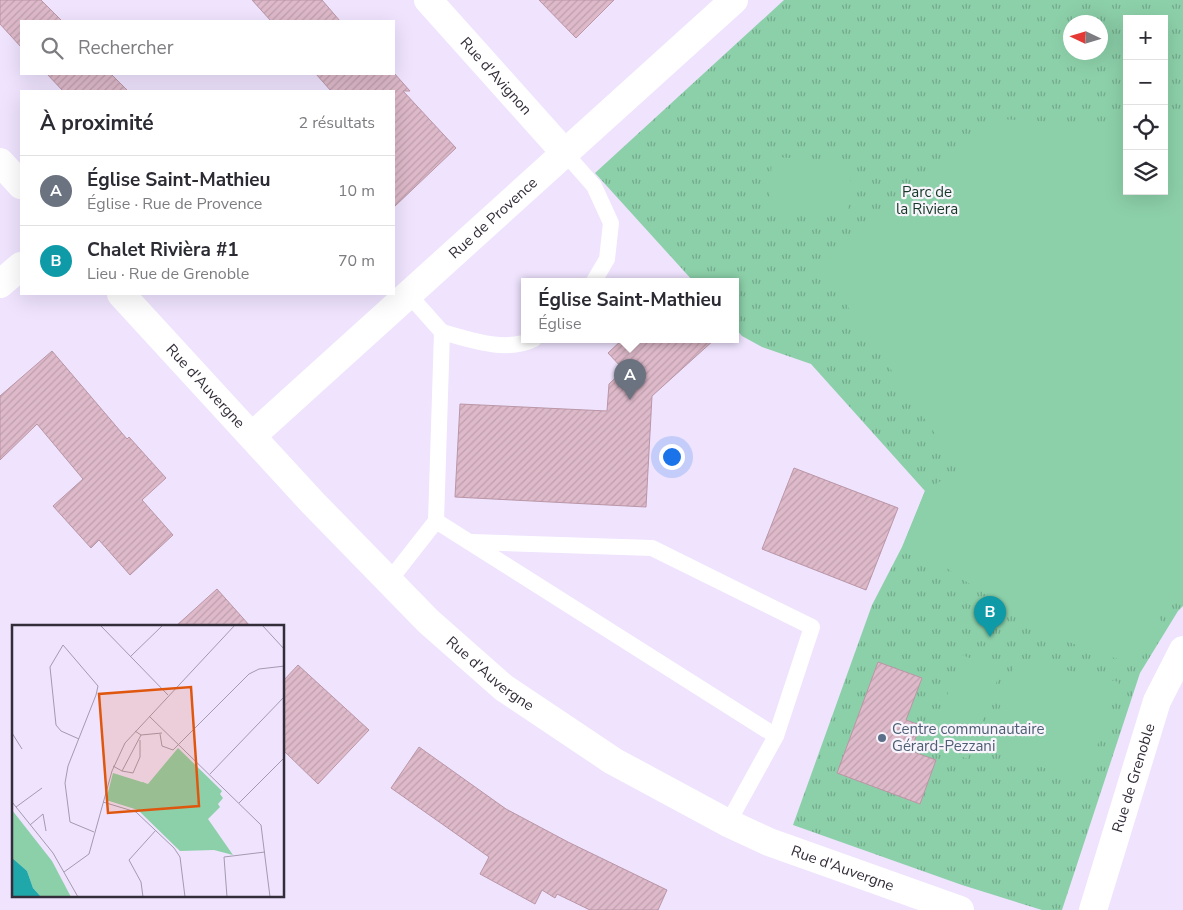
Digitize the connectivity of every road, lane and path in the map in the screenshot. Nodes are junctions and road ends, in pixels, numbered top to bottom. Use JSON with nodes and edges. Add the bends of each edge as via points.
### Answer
{"nodes":[{"id":1,"x":428,"y":0,"type":"edge"},
{"id":2,"x":734,"y":0,"type":"edge"},
{"id":3,"x":564,"y":153,"type":"junction"},
{"id":4,"x":0,"y":162,"type":"edge"},
{"id":5,"x":20,"y":184,"type":"edge"},
{"id":6,"x":20,"y":267,"type":"edge"},
{"id":7,"x":596,"y":278,"type":"edge"},
{"id":8,"x":0,"y":284,"type":"edge"},
{"id":9,"x":122,"y":295,"type":"edge"},
{"id":10,"x":410,"y":296,"type":"junction"},
{"id":11,"x":442,"y":332,"type":"junction"},
{"id":12,"x":525,"y":343,"type":"edge"},
{"id":13,"x":252,"y":436,"type":"junction"},
{"id":14,"x":436,"y":521,"type":"junction"},
{"id":15,"x":470,"y":542,"type":"junction"},
{"id":16,"x":389,"y":581,"type":"junction"},
{"id":17,"x":1183,"y":650,"type":"edge"},
{"id":18,"x":776,"y":736,"type":"junction"},
{"id":19,"x":728,"y":823,"type":"junction"},
{"id":20,"x":960,"y":910,"type":"edge"},
{"id":21,"x":1093,"y":910,"type":"edge"}],
"edges":[{"from":1,"to":3,"type":"street","name":"Rue d'Avignon"},
{"from":2,"to":3,"type":"street","name":"Rue de Provence"},
{"from":3,"to":7,"type":"lane","via":[[594,186],[611,223],[607,259]]},
{"from":3,"to":10,"type":"street","name":"Rue de Provence"},
{"from":4,"to":5,"type":"street"},
{"from":6,"to":8,"type":"street"},
{"from":9,"to":13,"type":"street","name":"Rue d'Auvergne"},
{"from":10,"to":11,"type":"lane"},
{"from":10,"to":13,"type":"street","name":"Rue de Provence"},
{"from":11,"to":12,"type":"lane","via":[[485,344]]},
{"from":11,"to":14,"type":"lane"},
{"from":13,"to":16,"type":"street","name":"Rue d'Auvergne"},
{"from":14,"to":15,"type":"lane"},
{"from":14,"to":16,"type":"lane"},
{"from":15,"to":18,"type":"lane"},
{"from":15,"to":18,"type":"lane","via":[[652,548],[812,627]]},
{"from":16,"to":19,"type":"street","name":"Rue d'Auvergne","via":[[428,621],[504,688],[613,761]]},
{"from":17,"to":21,"type":"street","name":"Rue de Grenoble","via":[[1157,701]]},
{"from":18,"to":19,"type":"lane"},
{"from":19,"to":20,"type":"street","name":"Rue d'Auvergne","via":[[769,842]]}]}
